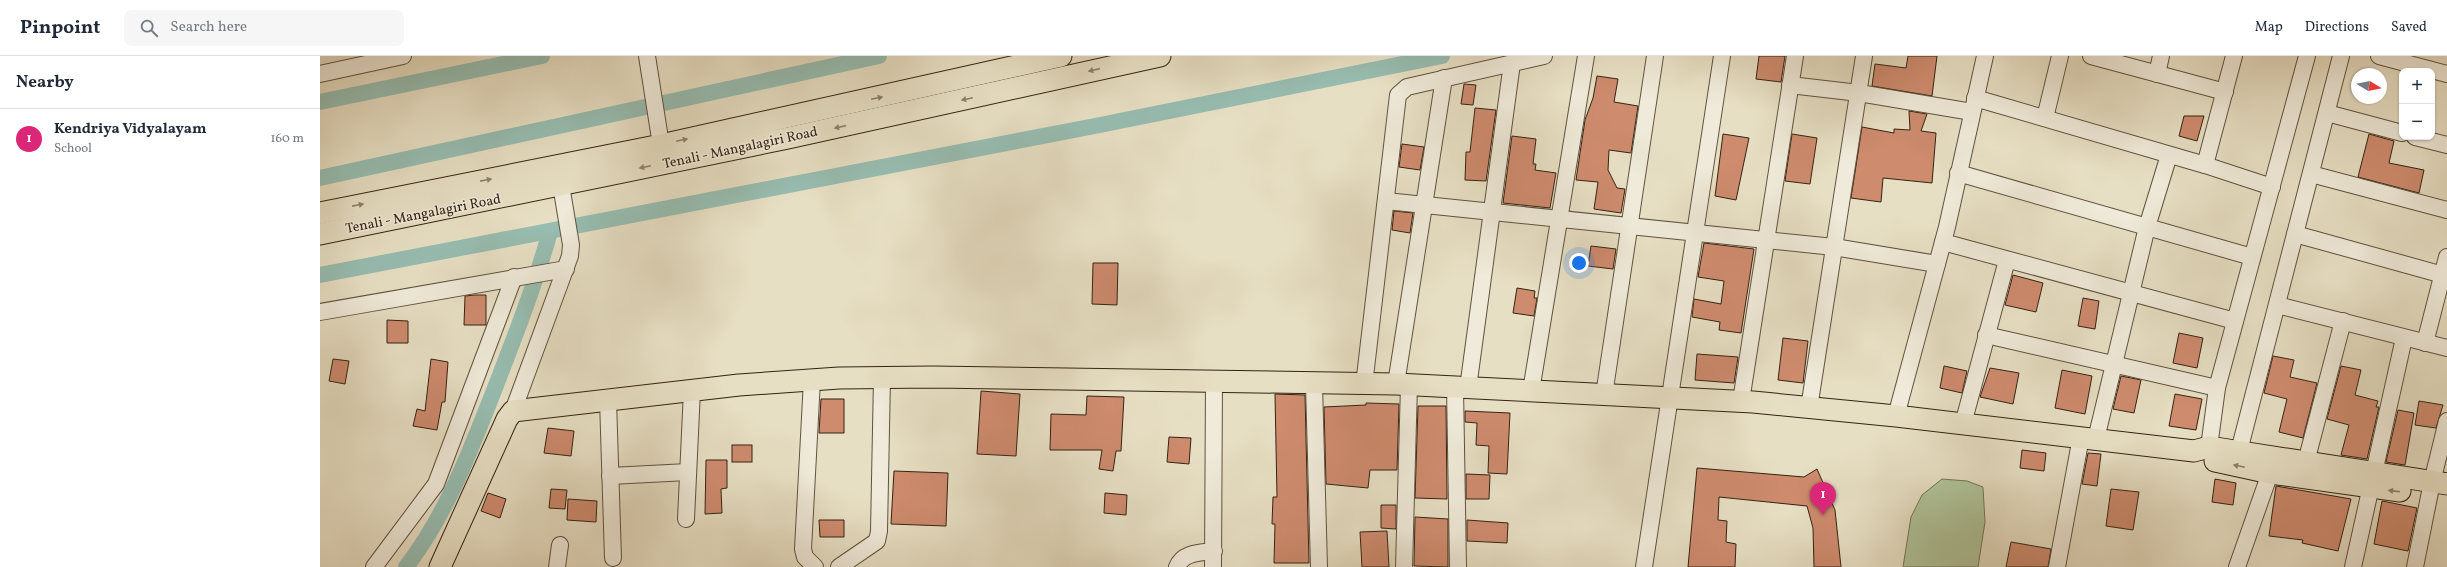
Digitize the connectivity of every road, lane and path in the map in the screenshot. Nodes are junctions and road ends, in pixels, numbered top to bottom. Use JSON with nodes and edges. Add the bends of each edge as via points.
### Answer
{"nodes":[{"id":1,"x":403,"y":56,"type":"edge"},
{"id":2,"x":1061,"y":56,"type":"edge"},
{"id":3,"x":1160,"y":56,"type":"edge"},
{"id":4,"x":1544,"y":56,"type":"edge"},
{"id":5,"x":1586,"y":56,"type":"edge"},
{"id":6,"x":1655,"y":56,"type":"edge"},
{"id":7,"x":1722,"y":56,"type":"edge"},
{"id":8,"x":1794,"y":56,"type":"edge"},
{"id":9,"x":1864,"y":56,"type":"edge"},
{"id":10,"x":1985,"y":56,"type":"edge"},
{"id":11,"x":2060,"y":56,"type":"edge"},
{"id":12,"x":2091,"y":56,"type":"edge"},
{"id":13,"x":2161,"y":56,"type":"edge"},
{"id":14,"x":2234,"y":56,"type":"edge"},
{"id":15,"x":2307,"y":56,"type":"edge"},
{"id":16,"x":2341,"y":56,"type":"edge"},
{"id":17,"x":2379,"y":56,"type":"edge"},
{"id":18,"x":647,"y":59,"type":"edge"},
{"id":19,"x":2410,"y":60,"type":"edge"},
{"id":20,"x":1512,"y":63,"type":"junction"},
{"id":21,"x":320,"y":74,"type":"edge"},
{"id":22,"x":2157,"y":74,"type":"junction"},
{"id":23,"x":2447,"y":74,"type":"edge"},
{"id":24,"x":1444,"y":78,"type":"junction"},
{"id":25,"x":1790,"y":85,"type":"junction"},
{"id":26,"x":2224,"y":92,"type":"junction"},
{"id":27,"x":1859,"y":93,"type":"junction"},
{"id":28,"x":1974,"y":105,"type":"junction"},
{"id":29,"x":2326,"y":113,"type":"junction"},
{"id":30,"x":2044,"y":118,"type":"junction"},
{"id":31,"x":2399,"y":132,"type":"edge"},
{"id":32,"x":659,"y":135,"type":"junction"},
{"id":33,"x":2427,"y":140,"type":"edge"},
{"id":34,"x":2447,"y":145,"type":"edge"},
{"id":35,"x":2169,"y":154,"type":"junction"},
{"id":36,"x":2205,"y":165,"type":"junction"},
{"id":37,"x":1958,"y":173,"type":"junction"},
{"id":38,"x":2311,"y":174,"type":"junction"},
{"id":39,"x":561,"y":184,"type":"junction"},
{"id":40,"x":2272,"y":187,"type":"junction"},
{"id":41,"x":1386,"y":201,"type":"junction"},
{"id":42,"x":1424,"y":204,"type":"junction"},
{"id":43,"x":2447,"y":210,"type":"edge"},
{"id":44,"x":1492,"y":211,"type":"junction"},
{"id":45,"x":320,"y":213,"type":"edge"},
{"id":46,"x":1560,"y":217,"type":"junction"},
{"id":47,"x":1630,"y":225,"type":"junction"},
{"id":48,"x":2147,"y":227,"type":"junction"},
{"id":49,"x":1697,"y":232,"type":"junction"},
{"id":50,"x":320,"y":234,"type":"edge"},
{"id":51,"x":2295,"y":234,"type":"junction"},
{"id":52,"x":1765,"y":240,"type":"junction"},
{"id":53,"x":1943,"y":242,"type":"junction"},
{"id":54,"x":1834,"y":247,"type":"junction"},
{"id":55,"x":2252,"y":257,"type":"junction"},
{"id":56,"x":2447,"y":257,"type":"edge"},
{"id":57,"x":2007,"y":260,"type":"junction"},
{"id":58,"x":1937,"y":264,"type":"junction"},
{"id":59,"x":565,"y":269,"type":"junction"},
{"id":60,"x":2445,"y":276,"type":"edge"},
{"id":61,"x":514,"y":277,"type":"junction"},
{"id":62,"x":2131,"y":294,"type":"junction"},
{"id":63,"x":2277,"y":305,"type":"junction"},
{"id":64,"x":320,"y":312,"type":"edge"},
{"id":65,"x":2235,"y":321,"type":"junction"},
{"id":66,"x":2343,"y":321,"type":"junction"},
{"id":67,"x":1986,"y":335,"type":"junction"},
{"id":68,"x":2404,"y":338,"type":"junction"},
{"id":69,"x":2425,"y":343,"type":"junction"},
{"id":70,"x":2447,"y":348,"type":"edge"},
{"id":71,"x":2114,"y":365,"type":"junction"},
{"id":72,"x":882,"y":378,"type":"junction"},
{"id":73,"x":812,"y":380,"type":"junction"},
{"id":74,"x":1214,"y":382,"type":"junction"},
{"id":75,"x":1314,"y":384,"type":"junction"},
{"id":76,"x":1402,"y":384,"type":"junction"},
{"id":77,"x":1364,"y":385,"type":"junction"},
{"id":78,"x":1462,"y":387,"type":"junction"},
{"id":79,"x":2217,"y":388,"type":"junction"},
{"id":80,"x":692,"y":390,"type":"junction"},
{"id":81,"x":1531,"y":391,"type":"junction"},
{"id":82,"x":1604,"y":395,"type":"junction"},
{"id":83,"x":1672,"y":398,"type":"junction"},
{"id":84,"x":608,"y":400,"type":"junction"},
{"id":85,"x":1741,"y":402,"type":"junction"},
{"id":86,"x":1809,"y":408,"type":"junction"},
{"id":87,"x":513,"y":411,"type":"junction"},
{"id":88,"x":1896,"y":416,"type":"junction"},
{"id":89,"x":2447,"y":422,"type":"edge"},
{"id":90,"x":1963,"y":424,"type":"junction"},
{"id":91,"x":2088,"y":438,"type":"junction"},
{"id":92,"x":2201,"y":449,"type":"junction"},
{"id":93,"x":2240,"y":451,"type":"junction"},
{"id":94,"x":2306,"y":462,"type":"junction"},
{"id":95,"x":688,"y":472,"type":"junction"},
{"id":96,"x":2270,"y":473,"type":"junction"},
{"id":97,"x":610,"y":476,"type":"junction"},
{"id":98,"x":2371,"y":481,"type":"junction"},
{"id":99,"x":2439,"y":489,"type":"edge"},
{"id":100,"x":686,"y":519,"type":"dead end"},
{"id":101,"x":560,"y":545,"type":"dead end"},
{"id":102,"x":1214,"y":551,"type":"junction"},
{"id":103,"x":613,"y":558,"type":"dead end"},
{"id":104,"x":374,"y":567,"type":"edge"},
{"id":105,"x":440,"y":567,"type":"edge"},
{"id":106,"x":557,"y":567,"type":"edge"},
{"id":107,"x":815,"y":567,"type":"edge"},
{"id":108,"x":839,"y":567,"type":"edge"},
{"id":109,"x":1177,"y":567,"type":"edge"},
{"id":110,"x":1213,"y":567,"type":"edge"},
{"id":111,"x":1319,"y":567,"type":"edge"},
{"id":112,"x":1404,"y":567,"type":"edge"},
{"id":113,"x":1458,"y":567,"type":"edge"},
{"id":114,"x":1644,"y":567,"type":"edge"},
{"id":115,"x":2058,"y":567,"type":"edge"},
{"id":116,"x":2237,"y":567,"type":"edge"},
{"id":117,"x":2353,"y":567,"type":"edge"},
{"id":118,"x":2415,"y":567,"type":"edge"}],
"edges":[{"from":1,"to":21,"type":"street"},
{"from":32,"to":2,"type":"main road","one_way":true},
{"from":3,"to":39,"type":"main road","name":"Tenali - Mangalagiri Road","one_way":true,"via":[[788,138]]},
{"from":4,"to":20,"type":"street"},
{"from":5,"to":46,"type":"street"},
{"from":6,"to":47,"type":"street"},
{"from":7,"to":49,"type":"street"},
{"from":8,"to":25,"type":"street"},
{"from":9,"to":27,"type":"street"},
{"from":10,"to":28,"type":"street"},
{"from":11,"to":30,"type":"street"},
{"from":12,"to":22,"type":"street"},
{"from":13,"to":22,"type":"street"},
{"from":14,"to":26,"type":"street"},
{"from":15,"to":40,"type":"street"},
{"from":16,"to":29,"type":"street"},
{"from":17,"to":19,"type":"street"},
{"from":18,"to":32,"type":"street"},
{"from":19,"to":23,"type":"street"},
{"from":20,"to":24,"type":"street"},
{"from":20,"to":44,"type":"street"},
{"from":22,"to":26,"type":"street"},
{"from":24,"to":41,"type":"street","via":[[1407,87],[1398,95]]},
{"from":24,"to":42,"type":"street"},
{"from":25,"to":27,"type":"street"},
{"from":25,"to":52,"type":"street"},
{"from":26,"to":36,"type":"street"},
{"from":27,"to":28,"type":"street"},
{"from":27,"to":54,"type":"street"},
{"from":28,"to":30,"type":"street"},
{"from":28,"to":37,"type":"street"},
{"from":29,"to":31,"type":"street"},
{"from":29,"to":38,"type":"street"},
{"from":30,"to":35,"type":"street"},
{"from":32,"to":39,"type":"main road"},
{"from":33,"to":34,"type":"street"},
{"from":35,"to":36,"type":"street"},
{"from":35,"to":48,"type":"street"},
{"from":36,"to":40,"type":"street"},
{"from":37,"to":48,"type":"street"},
{"from":37,"to":53,"type":"street"},
{"from":38,"to":43,"type":"street"},
{"from":38,"to":51,"type":"street"},
{"from":45,"to":39,"type":"main road","one_way":true},
{"from":39,"to":50,"type":"main road","name":"Tenali - Mangalagiri Road"},
{"from":39,"to":59,"type":"street","via":[[571,245]]},
{"from":40,"to":55,"type":"street"},
{"from":41,"to":42,"type":"street"},
{"from":41,"to":77,"type":"street"},
{"from":42,"to":44,"type":"street"},
{"from":42,"to":76,"type":"street"},
{"from":44,"to":46,"type":"street"},
{"from":44,"to":78,"type":"street"},
{"from":46,"to":47,"type":"street"},
{"from":46,"to":81,"type":"street"},
{"from":47,"to":49,"type":"street"},
{"from":47,"to":82,"type":"street"},
{"from":48,"to":55,"type":"street"},
{"from":48,"to":62,"type":"street"},
{"from":49,"to":52,"type":"street"},
{"from":49,"to":83,"type":"street"},
{"from":51,"to":60,"type":"street"},
{"from":51,"to":63,"type":"street"},
{"from":52,"to":54,"type":"street"},
{"from":52,"to":85,"type":"street"},
{"from":53,"to":57,"type":"street"},
{"from":53,"to":58,"type":"street"},
{"from":54,"to":58,"type":"street"},
{"from":54,"to":86,"type":"street"},
{"from":55,"to":65,"type":"street"},
{"from":56,"to":60,"type":"street"},
{"from":57,"to":62,"type":"street"},
{"from":57,"to":67,"type":"street"},
{"from":58,"to":88,"type":"street"},
{"from":59,"to":61,"type":"street"},
{"from":59,"to":87,"type":"street"},
{"from":60,"to":69,"type":"street"},
{"from":61,"to":64,"type":"street"},
{"from":61,"to":104,"type":"street","via":[[436,484]]},
{"from":62,"to":65,"type":"street"},
{"from":62,"to":71,"type":"street"},
{"from":63,"to":66,"type":"street"},
{"from":63,"to":93,"type":"street"},
{"from":65,"to":79,"type":"street"},
{"from":66,"to":68,"type":"street"},
{"from":66,"to":94,"type":"street"},
{"from":67,"to":71,"type":"street"},
{"from":67,"to":90,"type":"street"},
{"from":68,"to":69,"type":"street"},
{"from":68,"to":98,"type":"street"},
{"from":69,"to":70,"type":"street"},
{"from":71,"to":79,"type":"street"},
{"from":71,"to":91,"type":"street"},
{"from":72,"to":73,"type":"main road"},
{"from":72,"to":74,"type":"main road"},
{"from":72,"to":108,"type":"street","via":[[877,541],[872,547]]},
{"from":73,"to":80,"type":"main road"},
{"from":73,"to":107,"type":"street","via":[[803,549],[805,557]]},
{"from":74,"to":75,"type":"main road"},
{"from":74,"to":102,"type":"street"},
{"from":75,"to":77,"type":"main road"},
{"from":75,"to":111,"type":"street"},
{"from":76,"to":77,"type":"main road"},
{"from":76,"to":78,"type":"main road"},
{"from":76,"to":112,"type":"street"},
{"from":78,"to":81,"type":"main road"},
{"from":78,"to":113,"type":"street"},
{"from":79,"to":92,"type":"street"},
{"from":80,"to":84,"type":"main road"},
{"from":80,"to":95,"type":"street"},
{"from":81,"to":82,"type":"main road"},
{"from":82,"to":83,"type":"main road"},
{"from":83,"to":85,"type":"main road"},
{"from":83,"to":114,"type":"street"},
{"from":84,"to":87,"type":"main road"},
{"from":84,"to":97,"type":"street"},
{"from":85,"to":86,"type":"main road"},
{"from":86,"to":88,"type":"main road"},
{"from":87,"to":105,"type":"main road","via":[[507,419]]},
{"from":88,"to":90,"type":"main road"},
{"from":89,"to":99,"type":"street"},
{"from":90,"to":91,"type":"main road"},
{"from":91,"to":92,"type":"main road"},
{"from":91,"to":115,"type":"street"},
{"from":92,"to":93,"type":"main road"},
{"from":96,"to":92,"type":"main road","one_way":true,"via":[[2207,460]]},
{"from":93,"to":94,"type":"main road"},
{"from":94,"to":98,"type":"main road"},
{"from":95,"to":97,"type":"street"},
{"from":95,"to":100,"type":"street"},
{"from":96,"to":98,"type":"main road"},
{"from":96,"to":116,"type":"street"},
{"from":97,"to":103,"type":"street"},
{"from":98,"to":99,"type":"main road"},
{"from":98,"to":117,"type":"street"},
{"from":99,"to":118,"type":"street"},
{"from":101,"to":106,"type":"street"},
{"from":102,"to":109,"type":"street","via":[[1189,555],[1183,558]]},
{"from":102,"to":110,"type":"street"}]}
